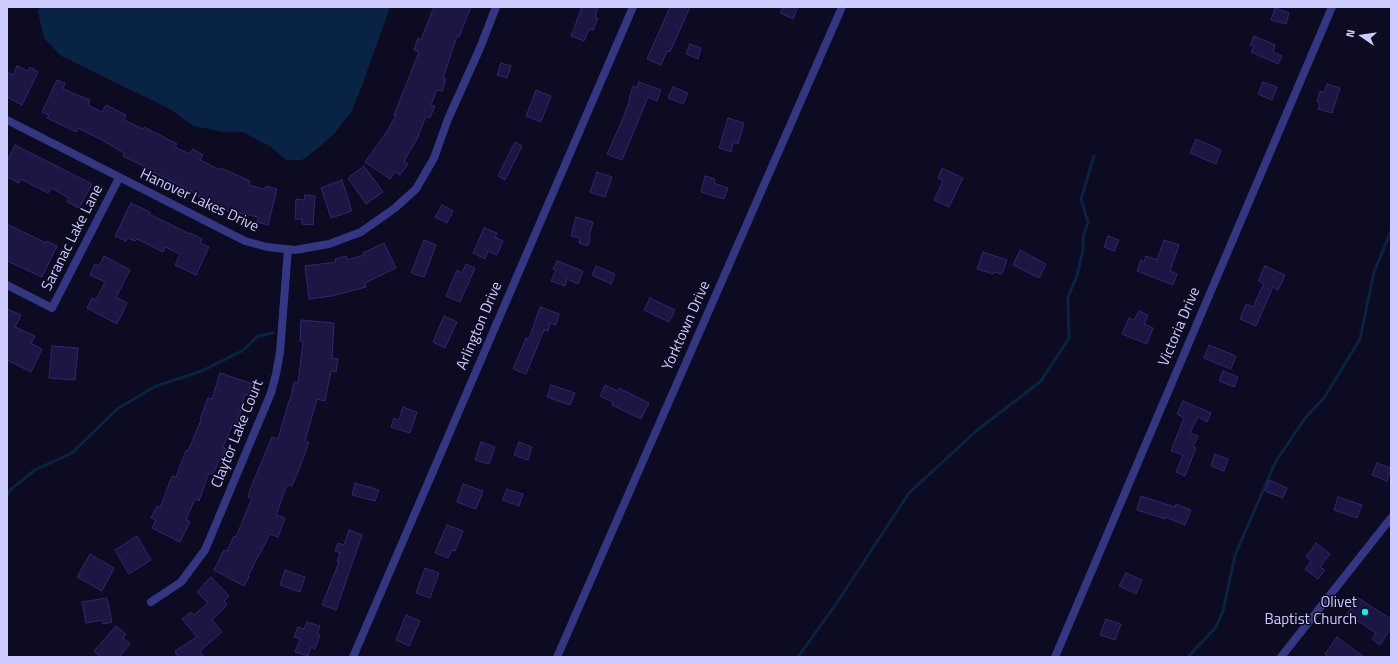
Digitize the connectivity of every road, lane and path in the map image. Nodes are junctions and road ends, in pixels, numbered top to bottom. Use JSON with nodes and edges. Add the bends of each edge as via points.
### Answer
{"nodes":[{"id":1,"x":496,"y":7,"type":"edge"},
{"id":2,"x":633,"y":7,"type":"edge"},
{"id":3,"x":842,"y":7,"type":"edge"},
{"id":4,"x":1332,"y":7,"type":"edge"},
{"id":5,"x":7,"y":120,"type":"edge"},
{"id":6,"x":119,"y":178,"type":"junction"},
{"id":7,"x":288,"y":249,"type":"junction"},
{"id":8,"x":7,"y":285,"type":"edge"},
{"id":9,"x":1391,"y":518,"type":"edge"},
{"id":10,"x":151,"y":602,"type":"dead end"},
{"id":11,"x":353,"y":657,"type":"edge"},
{"id":12,"x":557,"y":657,"type":"edge"},
{"id":13,"x":1055,"y":657,"type":"edge"},
{"id":14,"x":1281,"y":657,"type":"edge"}],
"edges":[{"from":1,"to":7,"type":"street","name":"Hanover Lakes Drive","via":[[434,158],[416,189],[395,208],[361,232],[329,244]]},
{"from":2,"to":11,"type":"street","name":"Arlington Drive"},
{"from":3,"to":12,"type":"street","name":"Yorktown Drive"},
{"from":4,"to":13,"type":"street","name":"Victoria Drive"},
{"from":5,"to":6,"type":"street","name":"Hanover Lakes Drive"},
{"from":6,"to":7,"type":"street","name":"Hanover Lakes Drive","via":[[245,241]]},
{"from":6,"to":8,"type":"street","name":"Saranac Lake Lane","via":[[52,308]]},
{"from":7,"to":10,"type":"street","name":"Claytor Lake Court","via":[[280,352],[271,393],[205,550],[181,582]]},
{"from":9,"to":14,"type":"street"}]}
